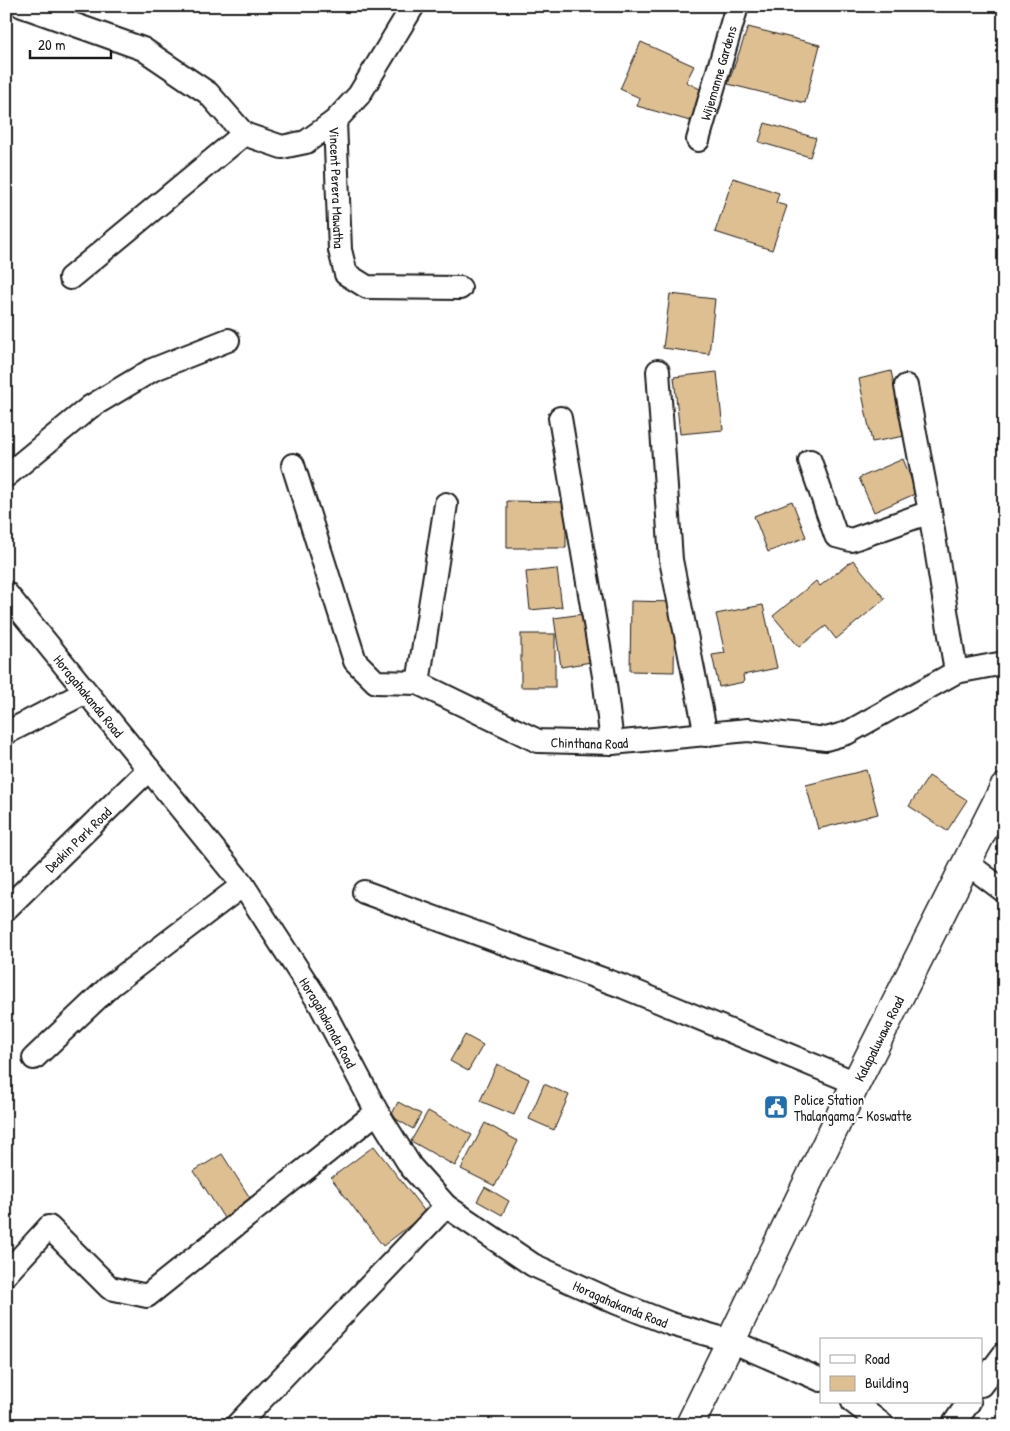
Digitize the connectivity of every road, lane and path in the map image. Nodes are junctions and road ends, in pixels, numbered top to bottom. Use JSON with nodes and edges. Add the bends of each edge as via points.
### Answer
{"nodes":[{"id":1,"x":22,"y":6,"type":"edge"},
{"id":2,"x":413,"y":6,"type":"edge"},
{"id":3,"x":737,"y":6,"type":"edge"},
{"id":4,"x":335,"y":121,"type":"junction"},
{"id":5,"x":244,"y":134,"type":"junction"},
{"id":6,"x":698,"y":140,"type":"dead end"},
{"id":7,"x":70,"y":278,"type":"dead end"},
{"id":8,"x":460,"y":288,"type":"dead end"},
{"id":9,"x":228,"y":340,"type":"dead end"},
{"id":10,"x":658,"y":371,"type":"dead end"},
{"id":11,"x":906,"y":386,"type":"dead end"},
{"id":12,"x":560,"y":418,"type":"dead end"},
{"id":13,"x":810,"y":461,"type":"dead end"},
{"id":14,"x":293,"y":465,"type":"dead end"},
{"id":15,"x":6,"y":476,"type":"edge"},
{"id":16,"x":446,"y":504,"type":"dead end"},
{"id":17,"x":930,"y":512,"type":"junction"},
{"id":18,"x":6,"y":593,"type":"edge"},
{"id":19,"x":1004,"y":663,"type":"edge"},
{"id":20,"x":956,"y":672,"type":"junction"},
{"id":21,"x":418,"y":683,"type":"junction"},
{"id":22,"x":86,"y":692,"type":"junction"},
{"id":23,"x":6,"y":732,"type":"edge"},
{"id":24,"x":706,"y":735,"type":"junction"},
{"id":25,"x":612,"y":742,"type":"junction"},
{"id":26,"x":149,"y":769,"type":"junction"},
{"id":27,"x":1004,"y":788,"type":"edge"},
{"id":28,"x":967,"y":863,"type":"junction"},
{"id":29,"x":243,"y":884,"type":"junction"},
{"id":30,"x":1004,"y":890,"type":"edge"},
{"id":31,"x":364,"y":892,"type":"dead end"},
{"id":32,"x":6,"y":909,"type":"edge"},
{"id":33,"x":34,"y":1058,"type":"dead end"},
{"id":34,"x":856,"y":1084,"type":"junction"},
{"id":35,"x":377,"y":1112,"type":"junction"},
{"id":36,"x":446,"y":1206,"type":"junction"},
{"id":37,"x":6,"y":1274,"type":"edge"},
{"id":38,"x":731,"y":1341,"type":"junction"},
{"id":39,"x":1004,"y":1354,"type":"edge"},
{"id":40,"x":820,"y":1380,"type":"edge"},
{"id":41,"x":982,"y":1384,"type":"edge"},
{"id":42,"x":856,"y":1404,"type":"edge"},
{"id":43,"x":968,"y":1404,"type":"edge"},
{"id":44,"x":237,"y":1425,"type":"edge"},
{"id":45,"x":690,"y":1425,"type":"edge"},
{"id":46,"x":884,"y":1425,"type":"edge"},
{"id":47,"x":952,"y":1425,"type":"edge"}],
"edges":[{"from":1,"to":5,"type":"street","via":[[143,49],[208,94]]},
{"from":2,"to":4,"type":"street","name":"Vincent Perera Mawatha","via":[[359,95]]},
{"from":3,"to":6,"type":"street","name":"Wijemanne Gardens"},
{"from":4,"to":5,"type":"street","via":[[306,142],[282,147]]},
{"from":4,"to":8,"type":"street","name":"Vincent Perera Mawatha","via":[[340,250],[346,274],[367,287]]},
{"from":5,"to":7,"type":"street"},
{"from":9,"to":15,"type":"street","via":[[152,370],[98,403]]},
{"from":10,"to":24,"type":"street","via":[[671,560]]},
{"from":11,"to":17,"type":"street"},
{"from":12,"to":25,"type":"street","via":[[604,676]]},
{"from":13,"to":17,"type":"street","via":[[836,536],[852,540]]},
{"from":14,"to":21,"type":"street","name":"Chinthana Road","via":[[355,661],[376,682]]},
{"from":16,"to":21,"type":"street"},
{"from":17,"to":20,"type":"street"},
{"from":18,"to":22,"type":"street","name":"Horagahakanda Road"},
{"from":19,"to":20,"type":"street","name":"Chinthana Road"},
{"from":20,"to":24,"type":"street","name":"Chinthana Road","via":[[847,733],[826,739],[748,730]]},
{"from":21,"to":25,"type":"street","name":"Chinthana Road","via":[[538,741]]},
{"from":22,"to":23,"type":"street"},
{"from":22,"to":26,"type":"street","name":"Horagahakanda Road"},
{"from":24,"to":25,"type":"street","name":"Chinthana Road"},
{"from":26,"to":29,"type":"street","name":"Horagahakanda Road"},
{"from":26,"to":32,"type":"street","name":"Deakin Park Road"},
{"from":27,"to":28,"type":"main road","name":"Kalapaluwawa Road"},
{"from":28,"to":30,"type":"street"},
{"from":28,"to":34,"type":"main road","name":"Kalapaluwawa Road"},
{"from":29,"to":33,"type":"street","via":[[110,986]]},
{"from":29,"to":35,"type":"street","name":"Horagahakanda Road","via":[[320,1004]]},
{"from":31,"to":34,"type":"street","via":[[624,987]]},
{"from":34,"to":38,"type":"main road","name":"Kalapaluwawa Road"},
{"from":35,"to":36,"type":"street","name":"Horagahakanda Road","via":[[411,1166]]},
{"from":35,"to":37,"type":"street","via":[[147,1296],[110,1288],[49,1227]]},
{"from":36,"to":38,"type":"street","name":"Horagahakanda Road","via":[[533,1265],[662,1321]]},
{"from":36,"to":44,"type":"street"},
{"from":38,"to":40,"type":"street","name":"Horagahakanda Road"},
{"from":38,"to":45,"type":"main road","name":"Kalapaluwawa Road"},
{"from":39,"to":41,"type":"street"},
{"from":42,"to":46,"type":"street"},
{"from":43,"to":47,"type":"street"}]}
